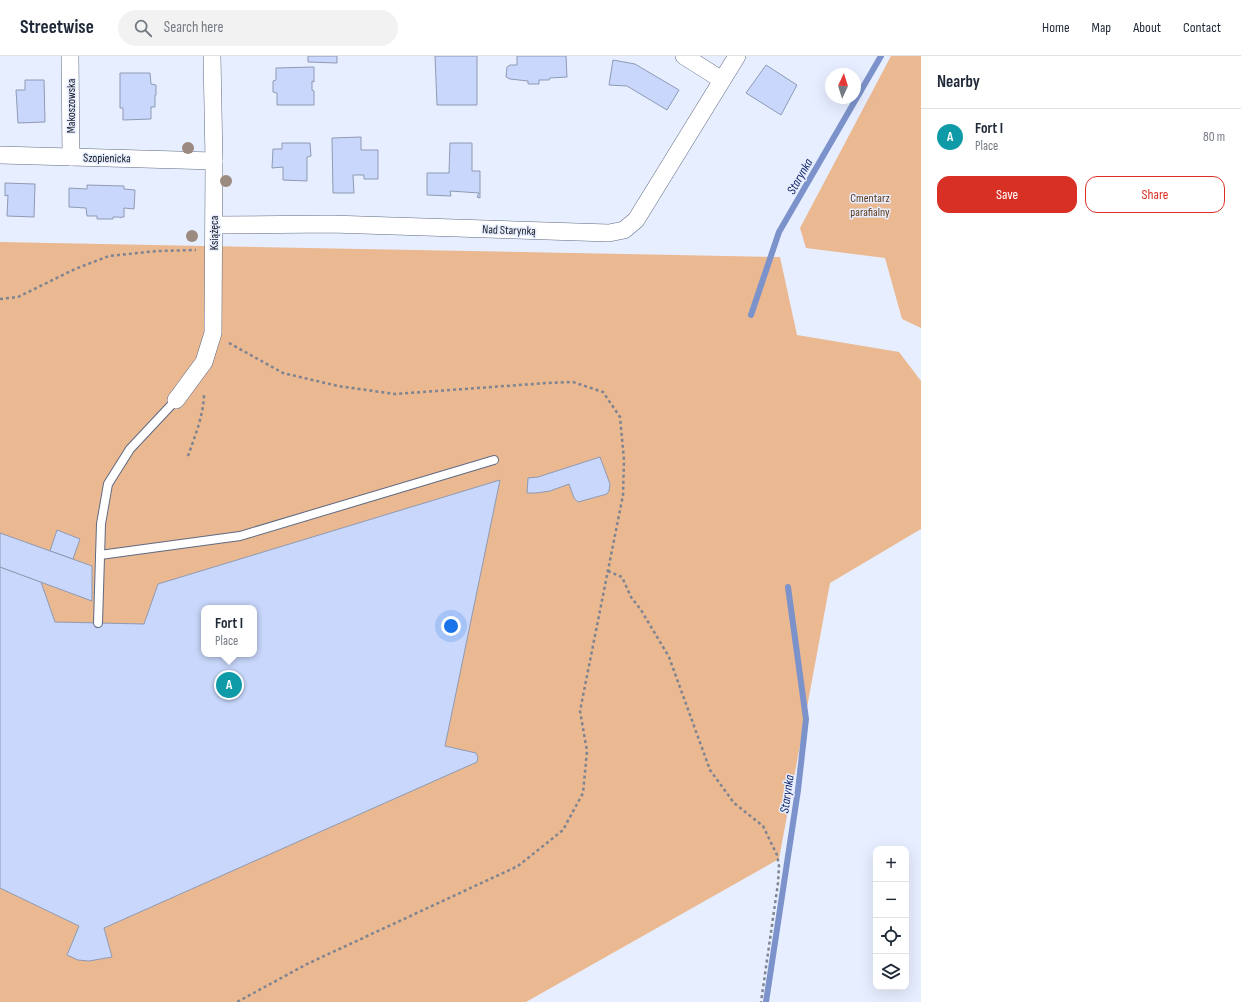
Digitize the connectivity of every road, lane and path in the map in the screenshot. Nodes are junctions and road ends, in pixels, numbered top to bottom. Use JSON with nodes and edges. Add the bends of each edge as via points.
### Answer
{"nodes":[{"id":1,"x":70,"y":56,"type":"edge"},
{"id":2,"x":212,"y":56,"type":"edge"},
{"id":3,"x":684,"y":56,"type":"edge"},
{"id":4,"x":737,"y":56,"type":"edge"},
{"id":5,"x":722,"y":80,"type":"junction"},
{"id":6,"x":0,"y":155,"type":"edge"},
{"id":7,"x":71,"y":157,"type":"junction"},
{"id":8,"x":214,"y":161,"type":"junction"},
{"id":9,"x":214,"y":225,"type":"junction"},
{"id":10,"x":214,"y":249,"type":"junction"},
{"id":11,"x":0,"y":299,"type":"edge"},
{"id":12,"x":213,"y":334,"type":"junction"},
{"id":13,"x":204,"y":362,"type":"junction"},
{"id":14,"x":176,"y":400,"type":"joint"},
{"id":15,"x":188,"y":456,"type":"dead end"},
{"id":16,"x":494,"y":460,"type":"dead end"},
{"id":17,"x":100,"y":555,"type":"junction"},
{"id":18,"x":608,"y":571,"type":"junction"},
{"id":19,"x":98,"y":623,"type":"dead end"},
{"id":20,"x":237,"y":1002,"type":"edge"},
{"id":21,"x":761,"y":1002,"type":"edge"}],
"edges":[{"from":1,"to":7,"type":"street","name":"Makoszowska"},
{"from":2,"to":8,"type":"street","name":"Książęca"},
{"from":3,"to":5,"type":"street"},
{"from":4,"to":5,"type":"street","name":"Nad Starynką"},
{"from":5,"to":9,"type":"street","name":"Nad Starynką","via":[[636,220],[624,230],[609,232],[332,224]]},
{"from":6,"to":7,"type":"street","name":"Szopienicka"},
{"from":7,"to":8,"type":"street","name":"Szopienicka"},
{"from":8,"to":9,"type":"street","name":"Książęca"},
{"from":9,"to":10,"type":"street","name":"Książęca"},
{"from":10,"to":11,"type":"path","via":[[109,256],[75,269],[18,297]]},
{"from":10,"to":12,"type":"street","name":"Książęca"},
{"from":12,"to":13,"type":"street","name":"Książęca"},
{"from":12,"to":18,"type":"path","via":[[283,373],[338,386],[395,394],[573,382],[603,392],[620,417],[624,460],[623,495]]},
{"from":13,"to":14,"type":"street","name":"Książęca"},
{"from":13,"to":15,"type":"path","via":[[204,402]]},
{"from":14,"to":17,"type":"lane","via":[[130,449],[108,484],[101,524]]},
{"from":16,"to":17,"type":"lane","via":[[240,536]]},
{"from":17,"to":19,"type":"lane"},
{"from":18,"to":20,"type":"path","via":[[580,711],[587,751],[583,793],[563,830],[518,866],[307,964]]},
{"from":18,"to":21,"type":"path","via":[[622,576],[631,597],[669,657],[710,770],[734,803],[763,826],[777,855],[778,884]]}]}
